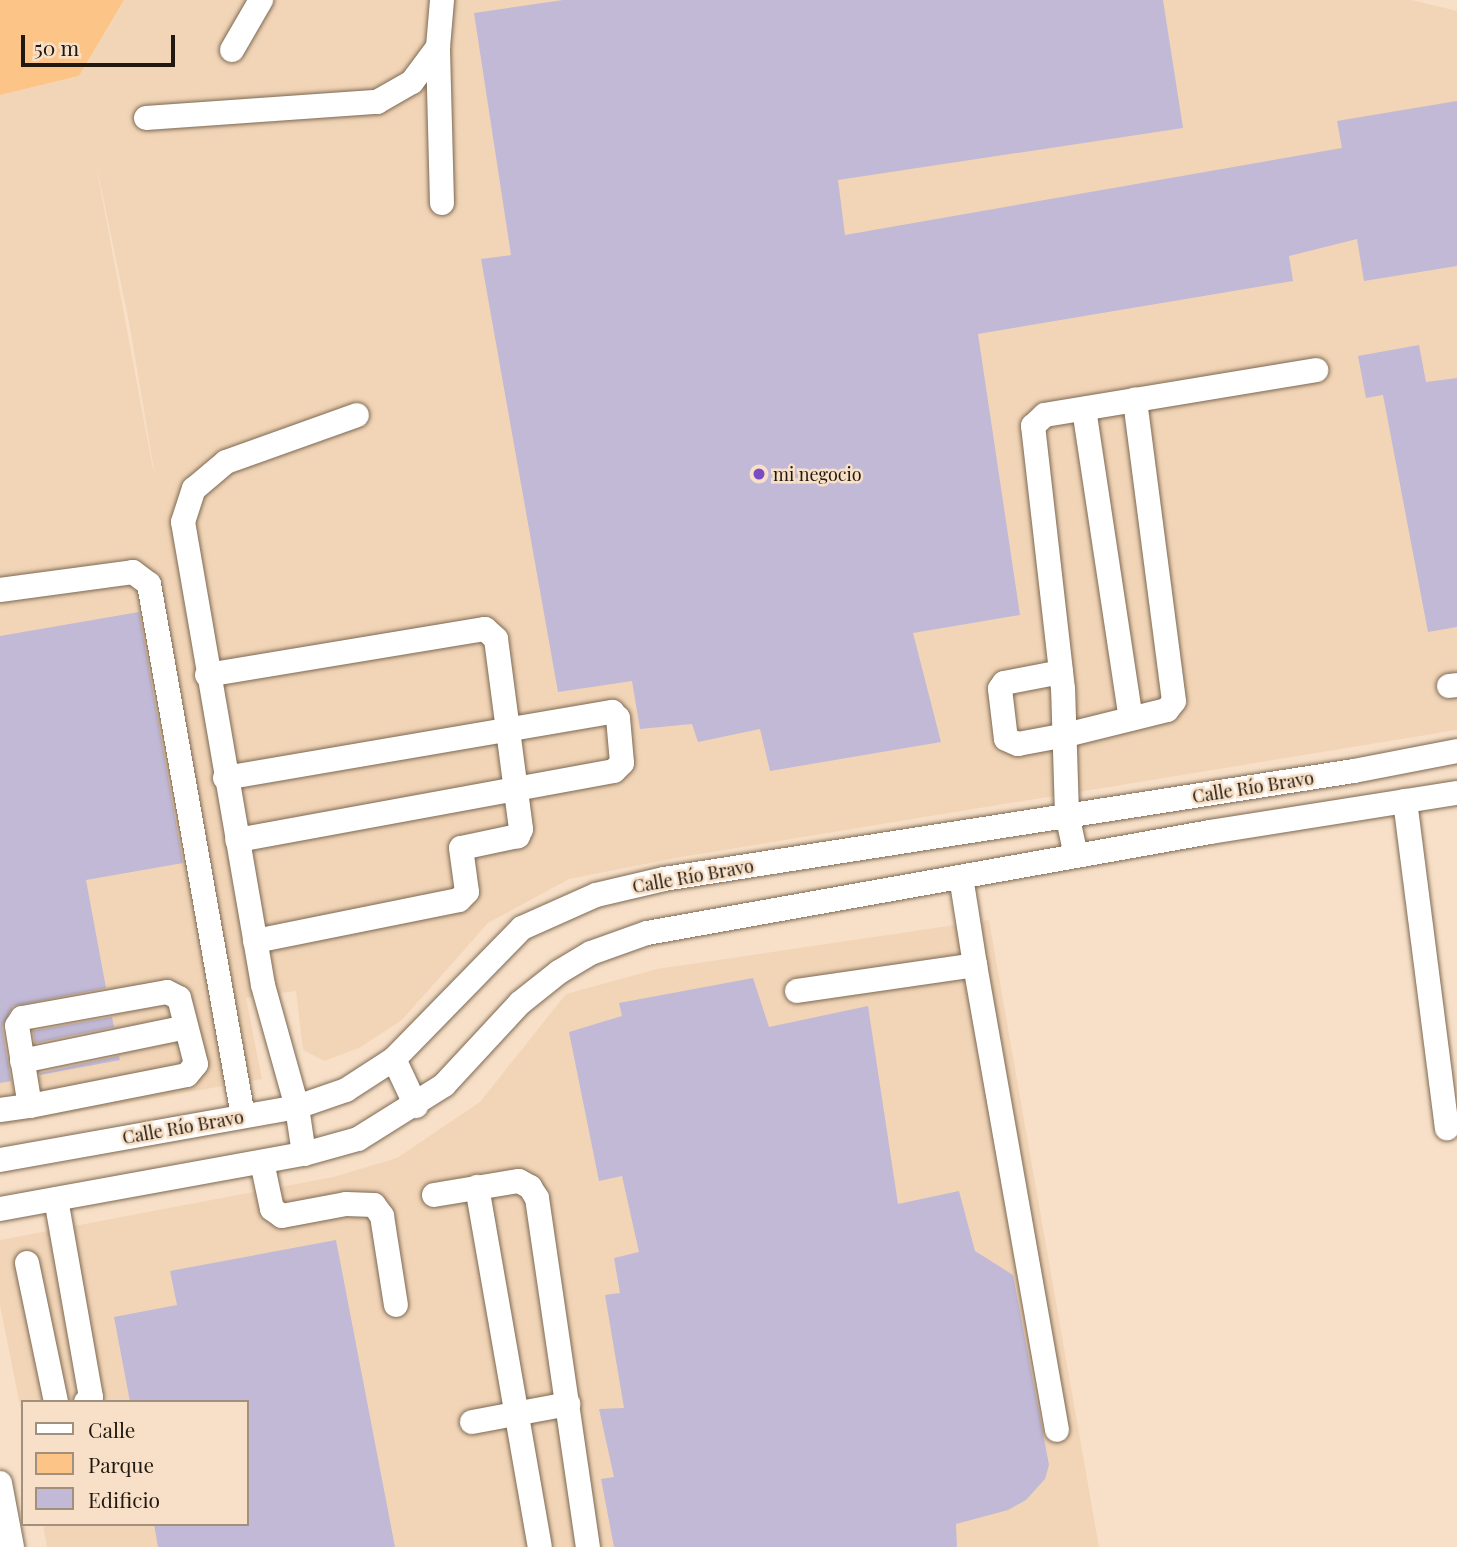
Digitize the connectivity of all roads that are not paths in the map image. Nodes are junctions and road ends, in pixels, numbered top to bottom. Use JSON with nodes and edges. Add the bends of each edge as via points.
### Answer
{"nodes":[{"id":1,"x":261,"y":0,"type":"edge"},
{"id":2,"x":442,"y":0,"type":"edge"},
{"id":3,"x":438,"y":47,"type":"junction"},
{"id":4,"x":232,"y":50,"type":"dead end"},
{"id":5,"x":146,"y":118,"type":"dead end"},
{"id":6,"x":442,"y":203,"type":"dead end"},
{"id":7,"x":1316,"y":370,"type":"dead end"},
{"id":8,"x":1135,"y":400,"type":"junction"},
{"id":9,"x":1084,"y":409,"type":"junction"},
{"id":10,"x":357,"y":415,"type":"dead end"},
{"id":11,"x":0,"y":590,"type":"edge"},
{"id":12,"x":1062,"y":672,"type":"junction"},
{"id":13,"x":207,"y":675,"type":"junction"},
{"id":14,"x":1131,"y":719,"type":"junction"},
{"id":15,"x":508,"y":729,"type":"junction"},
{"id":16,"x":1066,"y":735,"type":"junction"},
{"id":17,"x":1457,"y":751,"type":"edge"},
{"id":18,"x":225,"y":778,"type":"junction"},
{"id":19,"x":515,"y":790,"type":"junction"},
{"id":20,"x":1457,"y":793,"type":"edge"},
{"id":21,"x":1205,"y":794,"type":"junction"},
{"id":22,"x":1405,"y":801,"type":"junction"},
{"id":23,"x":1067,"y":814,"type":"junction"},
{"id":24,"x":1210,"y":832,"type":"junction"},
{"id":25,"x":237,"y":839,"type":"junction"},
{"id":26,"x":1076,"y":856,"type":"junction"},
{"id":27,"x":961,"y":877,"type":"junction"},
{"id":28,"x":256,"y":941,"type":"junction"},
{"id":29,"x":975,"y":965,"type":"junction"},
{"id":30,"x":797,"y":991,"type":"dead end"},
{"id":31,"x":186,"y":1027,"type":"junction"},
{"id":32,"x":394,"y":1059,"type":"junction"},
{"id":33,"x":22,"y":1061,"type":"junction"},
{"id":34,"x":30,"y":1106,"type":"junction"},
{"id":35,"x":416,"y":1106,"type":"junction"},
{"id":36,"x":297,"y":1107,"type":"junction"},
{"id":37,"x":0,"y":1110,"type":"edge"},
{"id":38,"x":243,"y":1116,"type":"junction"},
{"id":39,"x":1447,"y":1128,"type":"dead end"},
{"id":40,"x":304,"y":1154,"type":"junction"},
{"id":41,"x":0,"y":1160,"type":"edge"},
{"id":42,"x":262,"y":1162,"type":"junction"},
{"id":43,"x":477,"y":1187,"type":"junction"},
{"id":44,"x":434,"y":1195,"type":"dead end"},
{"id":45,"x":56,"y":1199,"type":"junction"},
{"id":46,"x":0,"y":1209,"type":"edge"},
{"id":47,"x":27,"y":1263,"type":"dead end"},
{"id":48,"x":396,"y":1305,"type":"dead end"},
{"id":49,"x":56,"y":1400,"type":"edge"},
{"id":50,"x":88,"y":1400,"type":"edge"},
{"id":51,"x":568,"y":1404,"type":"junction"},
{"id":52,"x":517,"y":1413,"type":"junction"},
{"id":53,"x":472,"y":1422,"type":"dead end"},
{"id":54,"x":1056,"y":1430,"type":"dead end"},
{"id":55,"x":0,"y":1483,"type":"edge"},
{"id":56,"x":12,"y":1547,"type":"edge"},
{"id":57,"x":540,"y":1547,"type":"edge"},
{"id":58,"x":588,"y":1547,"type":"edge"}],
"edges":[{"from":1,"to":4,"type":"street"},
{"from":2,"to":3,"type":"street"},
{"from":3,"to":5,"type":"street","via":[[412,82],[377,102]]},
{"from":3,"to":6,"type":"street"},
{"from":7,"to":8,"type":"street"},
{"from":8,"to":9,"type":"street"},
{"from":8,"to":14,"type":"street","via":[[1174,701],[1167,710]]},
{"from":9,"to":12,"type":"street","via":[[1045,415],[1035,422],[1032,432]]},
{"from":9,"to":14,"type":"street"},
{"from":10,"to":13,"type":"street","via":[[226,462],[194,489],[184,522]]},
{"from":11,"to":38,"type":"street","via":[[133,572],[149,584]]},
{"from":12,"to":16,"type":"street"},
{"from":12,"to":16,"type":"street","via":[[1004,683],[1000,689],[1006,738],[1018,744]]},
{"from":13,"to":15,"type":"street","via":[[485,629],[496,639]]},
{"from":13,"to":18,"type":"street"},
{"from":14,"to":16,"type":"street"},
{"from":15,"to":18,"type":"street"},
{"from":15,"to":19,"type":"street"},
{"from":15,"to":19,"type":"street","via":[[612,712],[618,718],[622,763],[618,769]]},
{"from":16,"to":23,"type":"street"},
{"from":17,"to":21,"type":"street","name":"Calle Río Bravo"},
{"from":18,"to":25,"type":"street"},
{"from":19,"to":25,"type":"street"},
{"from":19,"to":28,"type":"street","via":[[520,833],[515,838],[461,848],[467,892],[459,900]]},
{"from":20,"to":22,"type":"street"},
{"from":21,"to":23,"type":"street","name":"Calle Río Bravo"},
{"from":21,"to":24,"type":"street"},
{"from":22,"to":24,"type":"street"},
{"from":22,"to":39,"type":"street"},
{"from":23,"to":26,"type":"street"},
{"from":23,"to":32,"type":"street","name":"Calle Río Bravo","via":[[664,879],[557,909],[522,928]]},
{"from":24,"to":26,"type":"street"},
{"from":25,"to":28,"type":"street"},
{"from":26,"to":27,"type":"street"},
{"from":27,"to":29,"type":"street"},
{"from":27,"to":35,"type":"street","via":[[646,933],[591,953],[520,1003],[444,1085]]},
{"from":28,"to":36,"type":"street"},
{"from":29,"to":30,"type":"street"},
{"from":29,"to":54,"type":"street"},
{"from":31,"to":33,"type":"street"},
{"from":31,"to":33,"type":"street","via":[[179,998],[170,992],[26,1016],[17,1026]]},
{"from":31,"to":34,"type":"street","via":[[195,1064],[187,1075]]},
{"from":32,"to":35,"type":"street"},
{"from":32,"to":36,"type":"street","name":"Calle Río Bravo","via":[[346,1090]]},
{"from":33,"to":34,"type":"street"},
{"from":34,"to":37,"type":"street"},
{"from":35,"to":40,"type":"street","via":[[358,1139]]},
{"from":36,"to":38,"type":"street","name":"Calle Río Bravo"},
{"from":36,"to":40,"type":"street"},
{"from":38,"to":41,"type":"street","name":"Calle Río Bravo"},
{"from":40,"to":42,"type":"street"},
{"from":42,"to":45,"type":"street"},
{"from":42,"to":48,"type":"street","via":[[272,1209],[282,1216],[374,1205],[382,1216]]},
{"from":43,"to":44,"type":"street"},
{"from":43,"to":51,"type":"street","via":[[519,1181],[537,1198]]},
{"from":43,"to":52,"type":"street"},
{"from":45,"to":46,"type":"street"},
{"from":45,"to":50,"type":"street"},
{"from":47,"to":49,"type":"street"},
{"from":51,"to":52,"type":"street"},
{"from":51,"to":58,"type":"street"},
{"from":52,"to":53,"type":"street"},
{"from":52,"to":57,"type":"street"},
{"from":55,"to":56,"type":"street"}]}
